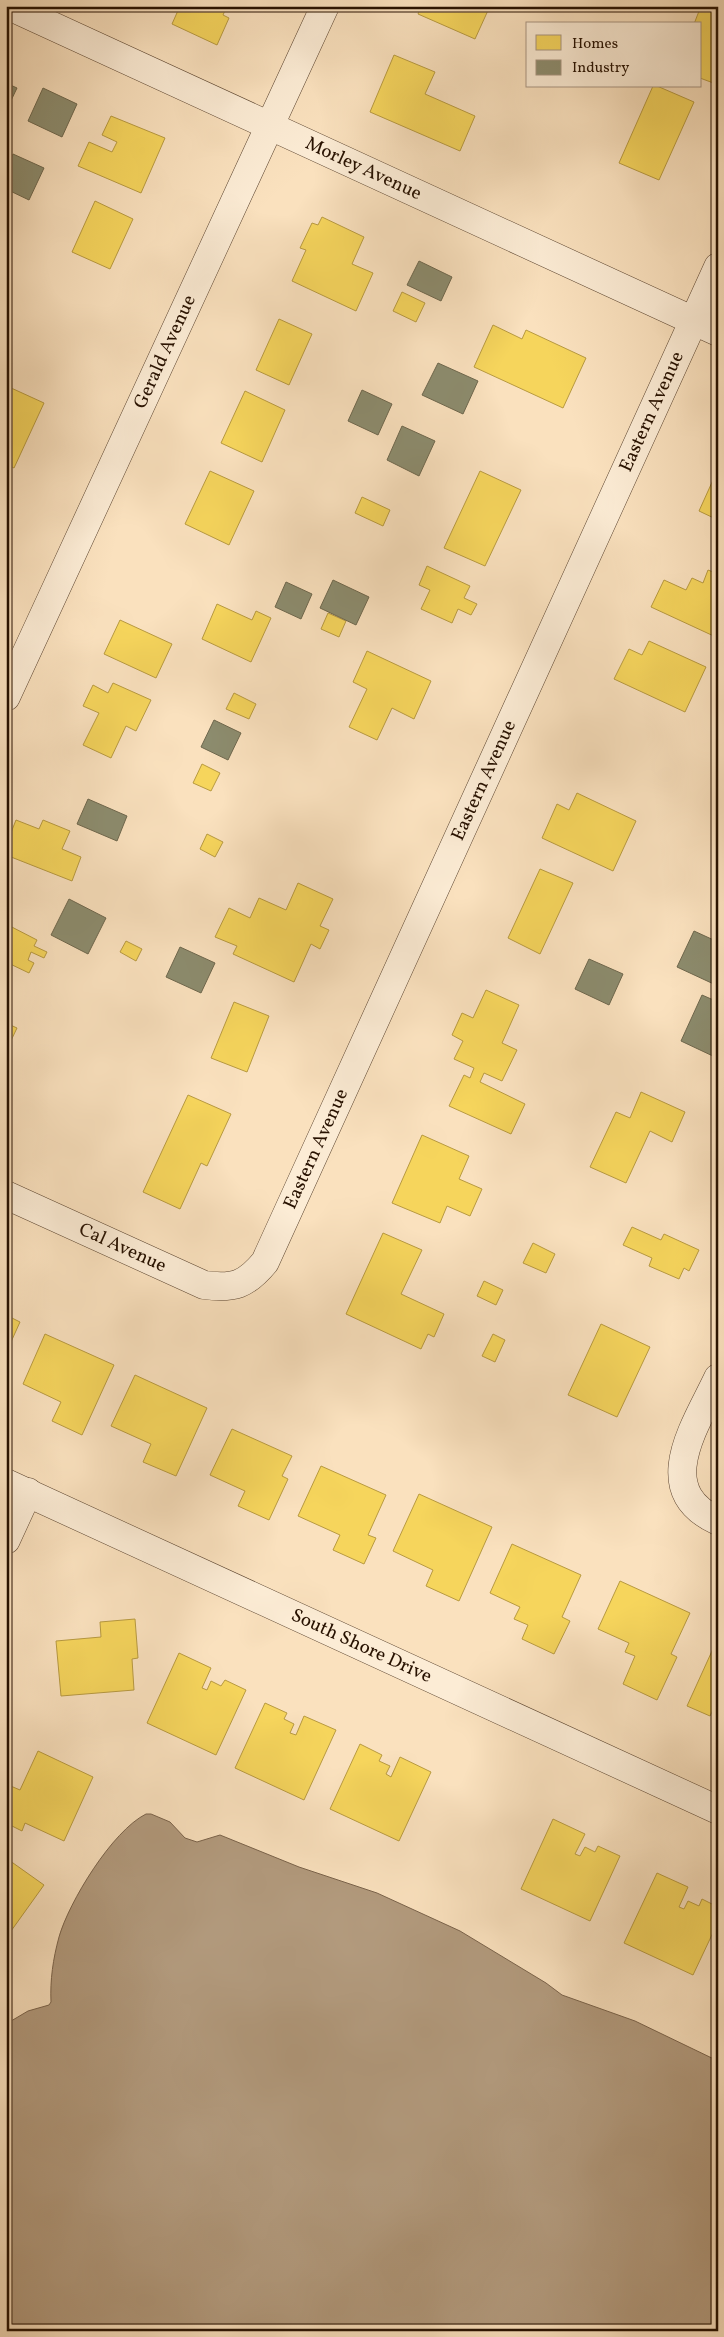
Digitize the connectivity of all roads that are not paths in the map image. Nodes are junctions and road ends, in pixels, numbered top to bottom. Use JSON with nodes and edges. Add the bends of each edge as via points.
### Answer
{"nodes":[{"id":1,"x":9,"y":6,"type":"edge"},
{"id":2,"x":325,"y":6,"type":"edge"},
{"id":3,"x":270,"y":127,"type":"junction"},
{"id":4,"x":718,"y":267,"type":"edge"},
{"id":5,"x":693,"y":321,"type":"junction"},
{"id":6,"x":718,"y":332,"type":"edge"},
{"id":7,"x":6,"y":697,"type":"edge"},
{"id":8,"x":6,"y":1195,"type":"edge"},
{"id":9,"x":240,"y":1285,"type":"joint"},
{"id":10,"x":718,"y":1378,"type":"edge"},
{"id":11,"x":17,"y":1488,"type":"edge"},
{"id":12,"x":718,"y":1521,"type":"edge"},
{"id":13,"x":6,"y":1540,"type":"edge"},
{"id":14,"x":718,"y":1810,"type":"edge"}],
"edges":[{"from":1,"to":3,"type":"street","name":"Morley Avenue"},
{"from":2,"to":3,"type":"street","name":"Gerald Avenue"},
{"from":3,"to":5,"type":"street","name":"Morley Avenue"},
{"from":3,"to":7,"type":"street","name":"Gerald Avenue"},
{"from":4,"to":5,"type":"street","name":"Eastern Avenue"},
{"from":5,"to":6,"type":"street","name":"Morley Avenue"},
{"from":5,"to":9,"type":"street","name":"Eastern Avenue","via":[[274,1246],[254,1276]]},
{"from":8,"to":9,"type":"street","name":"Cal Avenue","via":[[191,1281],[223,1288]]},
{"from":10,"to":12,"type":"street","via":[[682,1460],[681,1475],[684,1490],[695,1506]]},
{"from":11,"to":13,"type":"street"},
{"from":11,"to":14,"type":"street","name":"South Shore Drive"}]}
